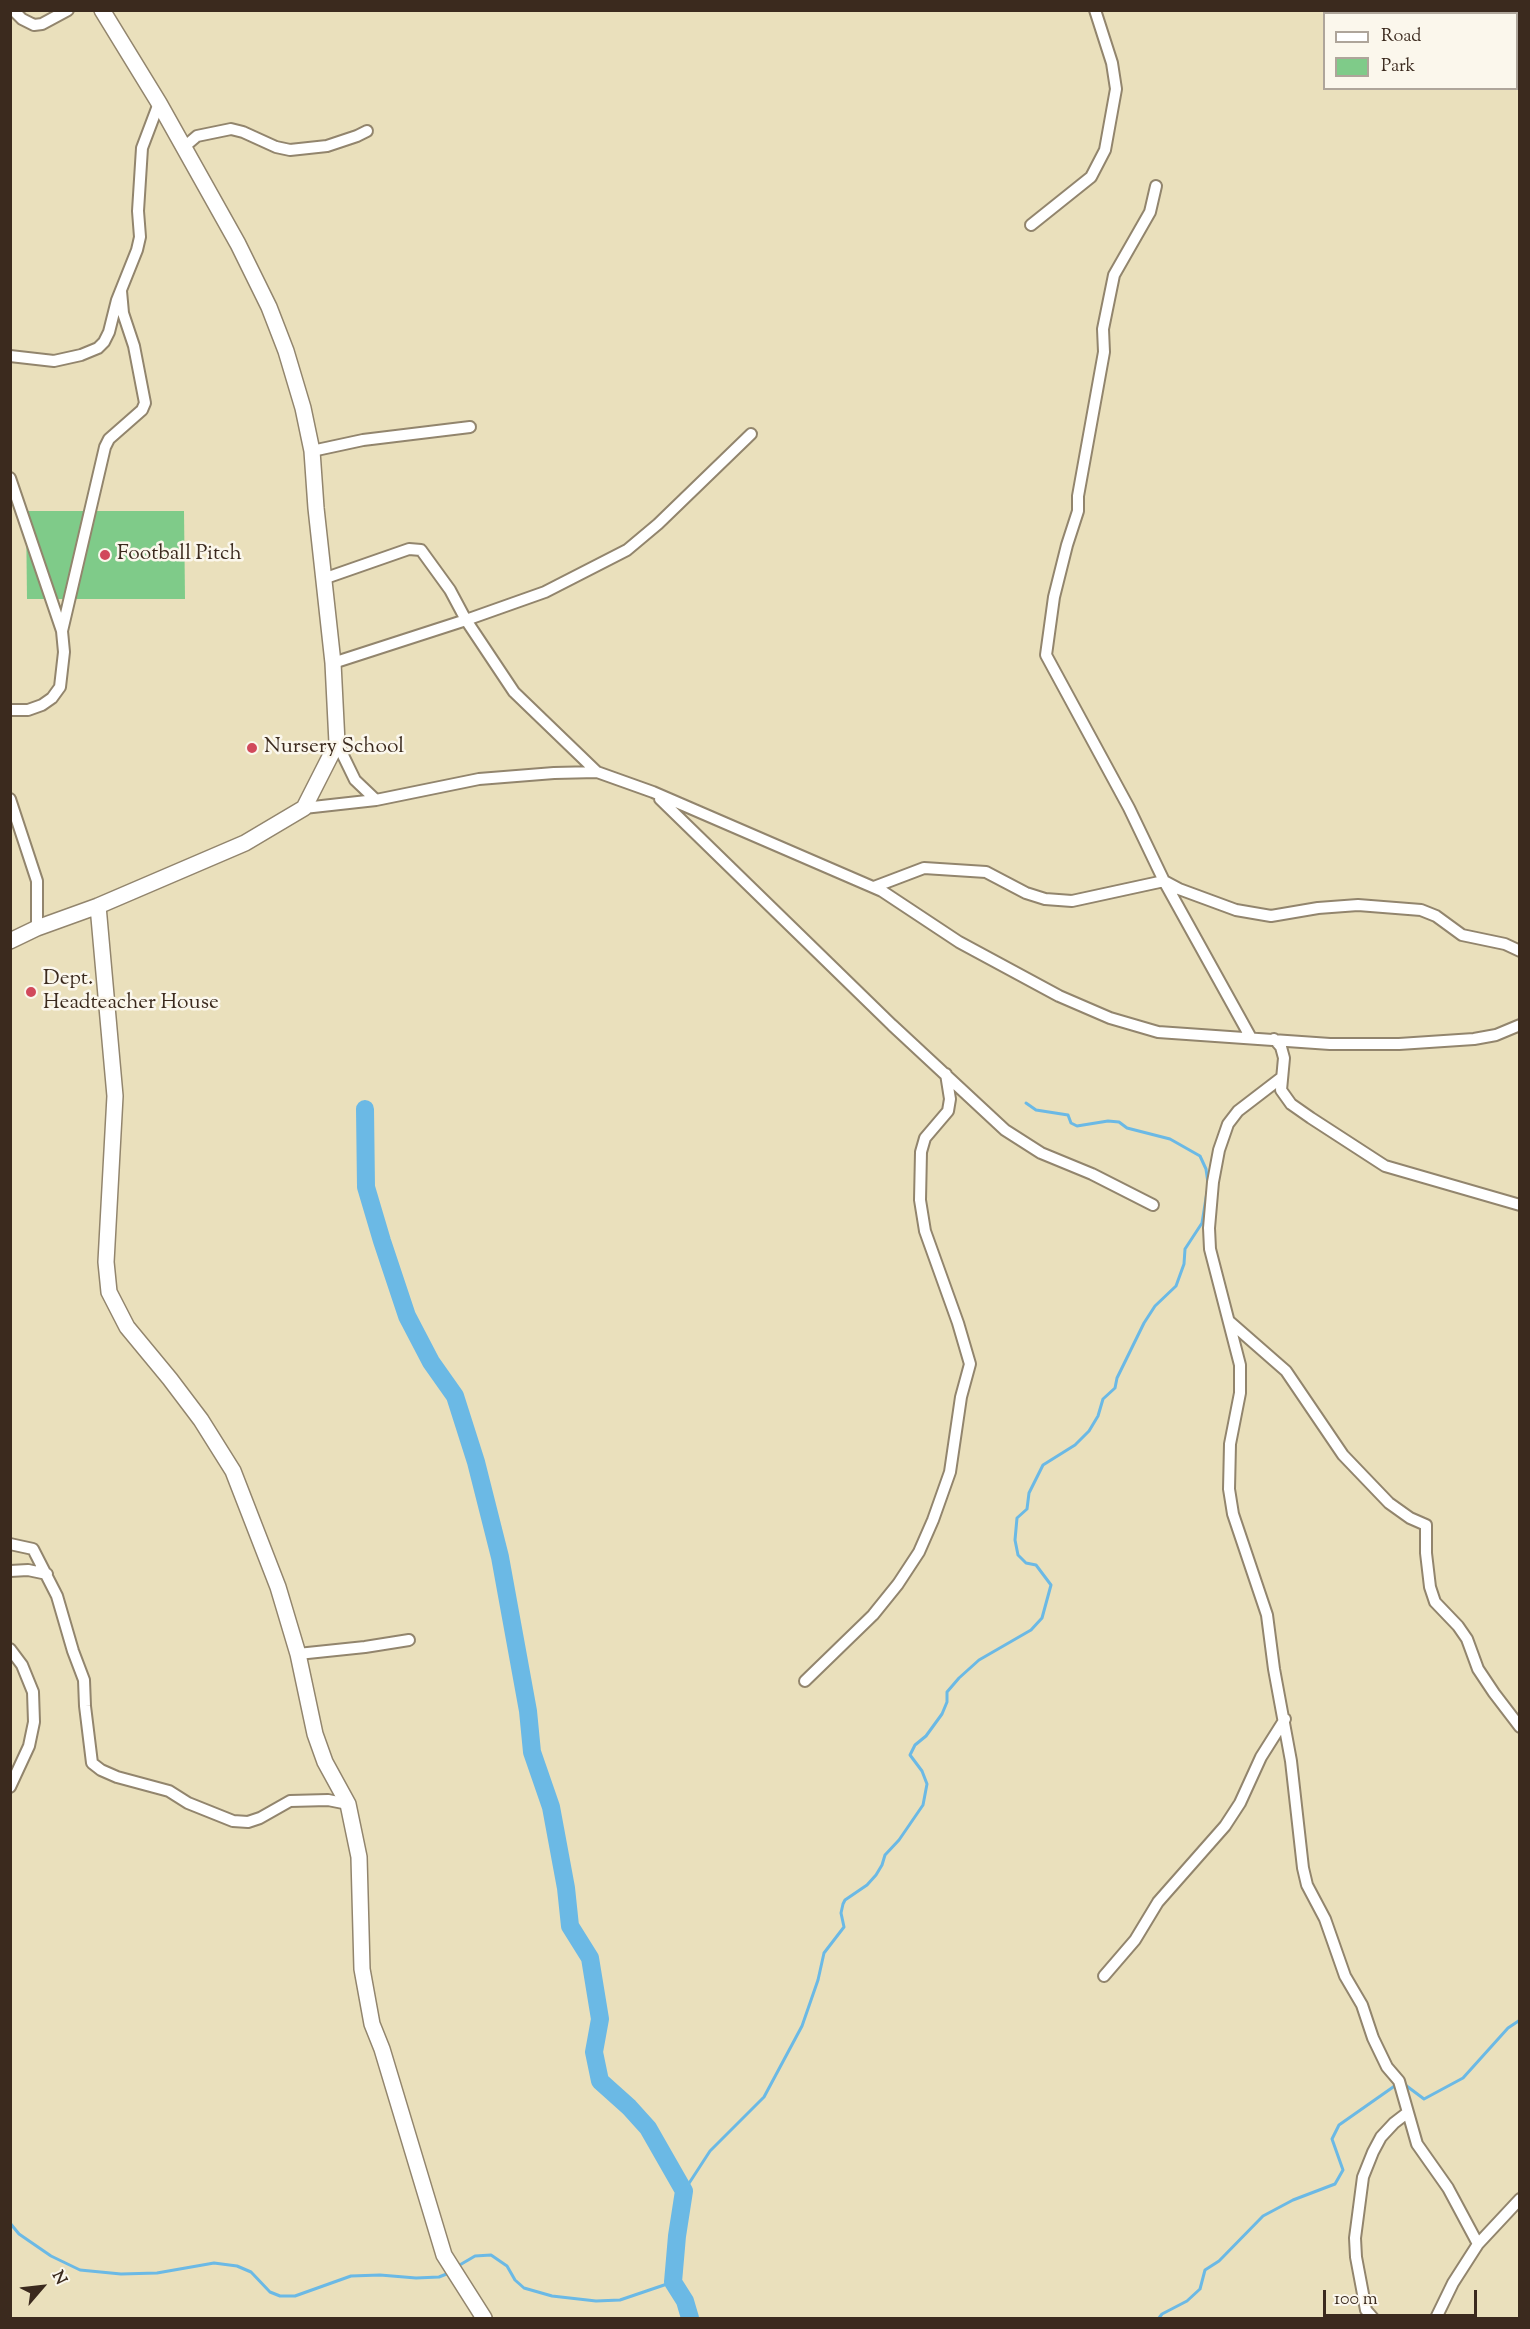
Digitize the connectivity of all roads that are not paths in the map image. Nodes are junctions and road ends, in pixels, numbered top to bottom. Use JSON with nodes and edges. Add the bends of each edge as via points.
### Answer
{"nodes":[{"id":1,"x":13,"y":10,"type":"edge"},
{"id":2,"x":68,"y":10,"type":"edge"},
{"id":3,"x":102,"y":10,"type":"edge"},
{"id":4,"x":1095,"y":10,"type":"edge"},
{"id":5,"x":159,"y":103,"type":"junction"},
{"id":6,"x":367,"y":131,"type":"dead end"},
{"id":7,"x":183,"y":148,"type":"junction"},
{"id":8,"x":1156,"y":186,"type":"dead end"},
{"id":9,"x":1031,"y":225,"type":"dead end"},
{"id":10,"x":121,"y":291,"type":"junction"},
{"id":11,"x":10,"y":356,"type":"edge"},
{"id":12,"x":470,"y":427,"type":"dead end"},
{"id":13,"x":751,"y":434,"type":"dead end"},
{"id":14,"x":312,"y":451,"type":"junction"},
{"id":15,"x":10,"y":478,"type":"edge"},
{"id":16,"x":323,"y":579,"type":"junction"},
{"id":17,"x":466,"y":620,"type":"junction"},
{"id":18,"x":62,"y":631,"type":"junction"},
{"id":19,"x":333,"y":663,"type":"junction"},
{"id":20,"x":10,"y":710,"type":"edge"},
{"id":21,"x":337,"y":743,"type":"junction"},
{"id":22,"x":597,"y":772,"type":"junction"},
{"id":23,"x":653,"y":792,"type":"junction"},
{"id":24,"x":10,"y":799,"type":"edge"},
{"id":25,"x":376,"y":800,"type":"junction"},
{"id":26,"x":304,"y":808,"type":"junction"},
{"id":27,"x":1164,"y":881,"type":"junction"},
{"id":28,"x":874,"y":887,"type":"junction"},
{"id":29,"x":98,"y":906,"type":"junction"},
{"id":30,"x":37,"y":928,"type":"junction"},
{"id":31,"x":10,"y":940,"type":"edge"},
{"id":32,"x":1520,"y":951,"type":"edge"},
{"id":33,"x":1520,"y":1025,"type":"edge"},
{"id":34,"x":1251,"y":1038,"type":"junction"},
{"id":35,"x":1274,"y":1039,"type":"junction"},
{"id":36,"x":946,"y":1074,"type":"junction"},
{"id":37,"x":1281,"y":1078,"type":"junction"},
{"id":38,"x":1153,"y":1205,"type":"dead end"},
{"id":39,"x":1520,"y":1205,"type":"edge"},
{"id":40,"x":1230,"y":1322,"type":"junction"},
{"id":41,"x":10,"y":1544,"type":"edge"},
{"id":42,"x":10,"y":1571,"type":"edge"},
{"id":43,"x":47,"y":1574,"type":"junction"},
{"id":44,"x":408,"y":1640,"type":"dead end"},
{"id":45,"x":10,"y":1649,"type":"edge"},
{"id":46,"x":298,"y":1654,"type":"junction"},
{"id":47,"x":805,"y":1681,"type":"dead end"},
{"id":48,"x":1285,"y":1719,"type":"junction"},
{"id":49,"x":1520,"y":1727,"type":"edge"},
{"id":50,"x":10,"y":1787,"type":"edge"},
{"id":51,"x":348,"y":1804,"type":"junction"},
{"id":52,"x":1104,"y":1976,"type":"dead end"},
{"id":53,"x":1407,"y":2113,"type":"junction"},
{"id":54,"x":1520,"y":2199,"type":"edge"},
{"id":55,"x":1478,"y":2244,"type":"junction"},
{"id":56,"x":484,"y":2319,"type":"edge"},
{"id":57,"x":1373,"y":2319,"type":"edge"},
{"id":58,"x":1436,"y":2319,"type":"edge"}],
"edges":[{"from":1,"to":2,"type":"street","via":[[34,25]]},
{"from":3,"to":5,"type":"street"},
{"from":4,"to":9,"type":"street","via":[[1116,89],[1105,150],[1091,177]]},
{"from":5,"to":7,"type":"street"},
{"from":5,"to":10,"type":"street","via":[[142,148],[140,237]]},
{"from":6,"to":7,"type":"street","via":[[327,146],[290,150],[231,129],[197,136]]},
{"from":7,"to":14,"type":"street","via":[[238,244],[279,330]]},
{"from":8,"to":27,"type":"street","via":[[1150,212],[1114,275],[1078,511],[1054,597],[1046,655]]},
{"from":10,"to":11,"type":"street","via":[[109,332],[98,348],[54,361]]},
{"from":10,"to":18,"type":"street","via":[[145,403],[105,447]]},
{"from":12,"to":14,"type":"street","via":[[363,440]]},
{"from":13,"to":17,"type":"street","via":[[627,550],[545,592]]},
{"from":14,"to":16,"type":"street"},
{"from":15,"to":18,"type":"street"},
{"from":16,"to":17,"type":"street","via":[[416,548],[450,590]]},
{"from":16,"to":19,"type":"street"},
{"from":17,"to":19,"type":"street"},
{"from":17,"to":22,"type":"street","via":[[514,692]]},
{"from":18,"to":20,"type":"street","via":[[60,687],[42,705]]},
{"from":19,"to":21,"type":"street"},
{"from":21,"to":25,"type":"street","via":[[355,780]]},
{"from":21,"to":26,"type":"street"},
{"from":22,"to":23,"type":"street"},
{"from":22,"to":25,"type":"street","via":[[479,779]]},
{"from":23,"to":28,"type":"street"},
{"from":23,"to":36,"type":"street"},
{"from":24,"to":30,"type":"street","via":[[37,881]]},
{"from":25,"to":26,"type":"street"},
{"from":26,"to":29,"type":"street","via":[[245,843]]},
{"from":27,"to":28,"type":"street","via":[[1072,902],[1026,893],[986,872],[924,868]]},
{"from":27,"to":32,"type":"street","via":[[1236,910],[1271,916],[1358,905],[1421,910],[1462,935]]},
{"from":27,"to":34,"type":"street"},
{"from":28,"to":34,"type":"street","via":[[959,942],[1059,996],[1110,1018],[1158,1032]]},
{"from":29,"to":30,"type":"street"},
{"from":29,"to":46,"type":"street","via":[[115,1106],[106,1262],[109,1292],[127,1327],[177,1387],[233,1471],[278,1587]]},
{"from":30,"to":31,"type":"street"},
{"from":33,"to":35,"type":"street","via":[[1474,1039],[1399,1044]]},
{"from":34,"to":35,"type":"street"},
{"from":35,"to":37,"type":"street","via":[[1284,1058]]},
{"from":36,"to":38,"type":"street","via":[[1005,1130],[1041,1153]]},
{"from":36,"to":47,"type":"street","via":[[948,1111],[925,1138],[920,1200],[924,1231],[970,1364],[950,1472],[919,1552],[898,1584],[873,1615]]},
{"from":37,"to":39,"type":"street","via":[[1281,1090],[1291,1104],[1384,1166]]},
{"from":37,"to":40,"type":"street","via":[[1238,1111],[1228,1124],[1219,1150],[1209,1228],[1215,1271]]},
{"from":40,"to":48,"type":"street","via":[[1240,1365],[1240,1384],[1230,1444],[1229,1490],[1233,1514],[1267,1615]]},
{"from":40,"to":49,"type":"street","via":[[1286,1371],[1343,1455],[1389,1503],[1426,1525],[1425,1553],[1435,1602],[1467,1639],[1478,1669]]},
{"from":41,"to":43,"type":"street","via":[[33,1550]]},
{"from":42,"to":43,"type":"street"},
{"from":43,"to":51,"type":"street","via":[[84,1680],[92,1763],[101,1770],[169,1791],[233,1821],[260,1818],[290,1801]]},
{"from":44,"to":46,"type":"street"},
{"from":45,"to":50,"type":"street","via":[[22,1665],[33,1692],[34,1722],[29,1746]]},
{"from":46,"to":51,"type":"street","via":[[315,1734]]},
{"from":48,"to":52,"type":"street","via":[[1225,1826],[1158,1902],[1135,1940]]},
{"from":48,"to":53,"type":"street","via":[[1307,1885],[1325,1919],[1373,2038],[1387,2067],[1399,2081]]},
{"from":51,"to":56,"type":"street","via":[[359,1857],[362,1969],[372,2024],[444,2255]]},
{"from":53,"to":55,"type":"street","via":[[1417,2144],[1448,2188]]},
{"from":53,"to":57,"type":"street","via":[[1381,2137],[1363,2177],[1356,2256],[1366,2310]]},
{"from":54,"to":55,"type":"street"},
{"from":55,"to":58,"type":"street"}]}
